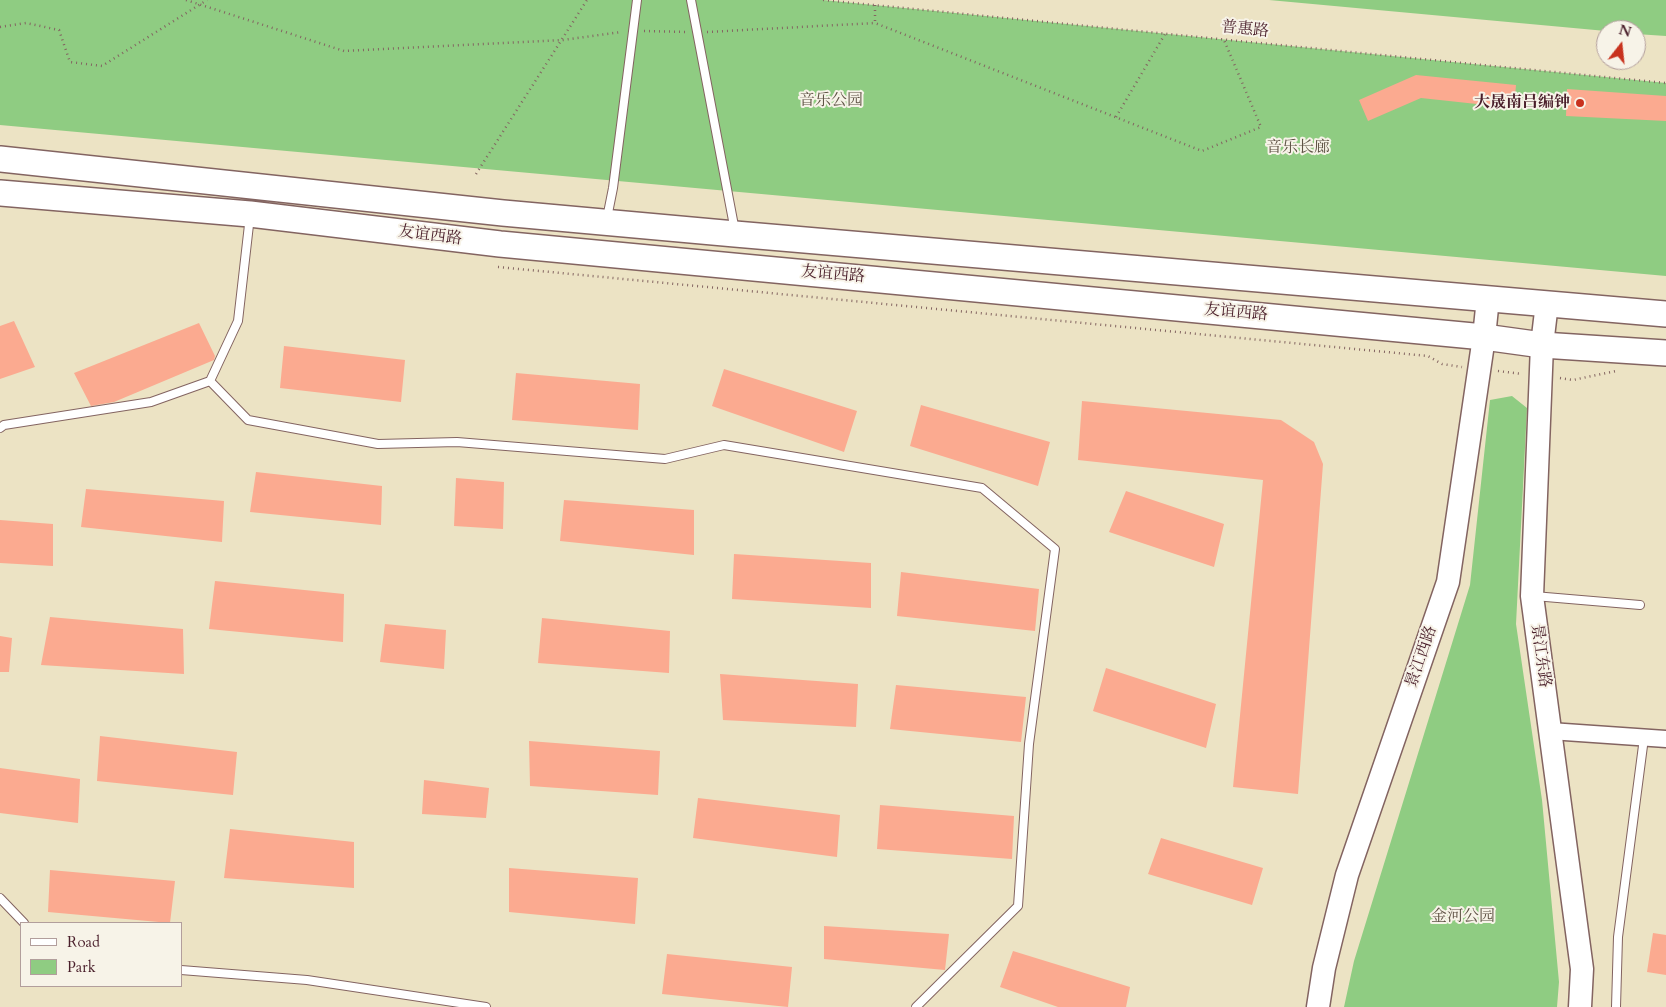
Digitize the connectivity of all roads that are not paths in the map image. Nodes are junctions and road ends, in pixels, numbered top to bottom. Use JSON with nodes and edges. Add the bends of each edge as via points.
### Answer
{"nodes":[{"id":1,"x":637,"y":0,"type":"edge"},
{"id":2,"x":691,"y":0,"type":"edge"},
{"id":3,"x":0,"y":160,"type":"edge"},
{"id":4,"x":0,"y":193,"type":"edge"},
{"id":5,"x":250,"y":214,"type":"junction"},
{"id":6,"x":606,"y":222,"type":"junction"},
{"id":7,"x":735,"y":234,"type":"junction"},
{"id":8,"x":1488,"y":298,"type":"junction"},
{"id":9,"x":1547,"y":303,"type":"junction"},
{"id":10,"x":1666,"y":314,"type":"edge"},
{"id":11,"x":1484,"y":337,"type":"junction"},
{"id":12,"x":1542,"y":345,"type":"junction"},
{"id":13,"x":1666,"y":352,"type":"edge"},
{"id":14,"x":210,"y":381,"type":"junction"},
{"id":15,"x":0,"y":428,"type":"edge"},
{"id":16,"x":1532,"y":596,"type":"junction"},
{"id":17,"x":1640,"y":605,"type":"dead end"},
{"id":18,"x":1550,"y":730,"type":"junction"},
{"id":19,"x":1644,"y":738,"type":"junction"},
{"id":20,"x":1666,"y":739,"type":"edge"},
{"id":21,"x":0,"y":898,"type":"edge"},
{"id":22,"x":23,"y":922,"type":"edge"},
{"id":23,"x":182,"y":970,"type":"edge"},
{"id":24,"x":486,"y":1007,"type":"edge"},
{"id":25,"x":916,"y":1007,"type":"edge"},
{"id":26,"x":1318,"y":1007,"type":"edge"},
{"id":27,"x":1580,"y":1007,"type":"edge"},
{"id":28,"x":1616,"y":1007,"type":"edge"}],
"edges":[{"from":1,"to":6,"type":"lane"},
{"from":2,"to":7,"type":"lane"},
{"from":3,"to":6,"type":"main road","name":"友谊西路"},
{"from":4,"to":5,"type":"main road","name":"友谊西路"},
{"from":5,"to":11,"type":"main road","name":"友谊西路","via":[[500,244]]},
{"from":5,"to":14,"type":"lane","via":[[238,321]]},
{"from":6,"to":7,"type":"main road","name":"友谊西路"},
{"from":7,"to":8,"type":"main road","name":"友谊西路"},
{"from":8,"to":9,"type":"main road","name":"友谊西路"},
{"from":8,"to":11,"type":"main road","name":"景江西路"},
{"from":9,"to":10,"type":"main road","name":"友谊西路"},
{"from":9,"to":12,"type":"main road","name":"景江东路"},
{"from":11,"to":12,"type":"main road","name":"友谊西路"},
{"from":11,"to":26,"type":"main road","name":"景江西路","via":[[1448,582],[1347,875],[1324,968]]},
{"from":12,"to":13,"type":"main road","name":"友谊西路"},
{"from":12,"to":16,"type":"main road","name":"景江东路"},
{"from":14,"to":15,"type":"lane","via":[[151,402]]},
{"from":14,"to":25,"type":"lane","via":[[248,420],[378,444],[457,442],[665,459],[724,444],[982,488],[1055,549],[1029,744],[1018,906]]},
{"from":16,"to":17,"type":"lane"},
{"from":16,"to":18,"type":"main road","name":"景江东路"},
{"from":18,"to":19,"type":"street"},
{"from":18,"to":27,"type":"main road","name":"景江东路","via":[[1582,969]]},
{"from":19,"to":20,"type":"street"},
{"from":19,"to":28,"type":"lane","via":[[1618,937]]},
{"from":21,"to":22,"type":"lane"},
{"from":23,"to":24,"type":"lane","via":[[307,980]]}]}
